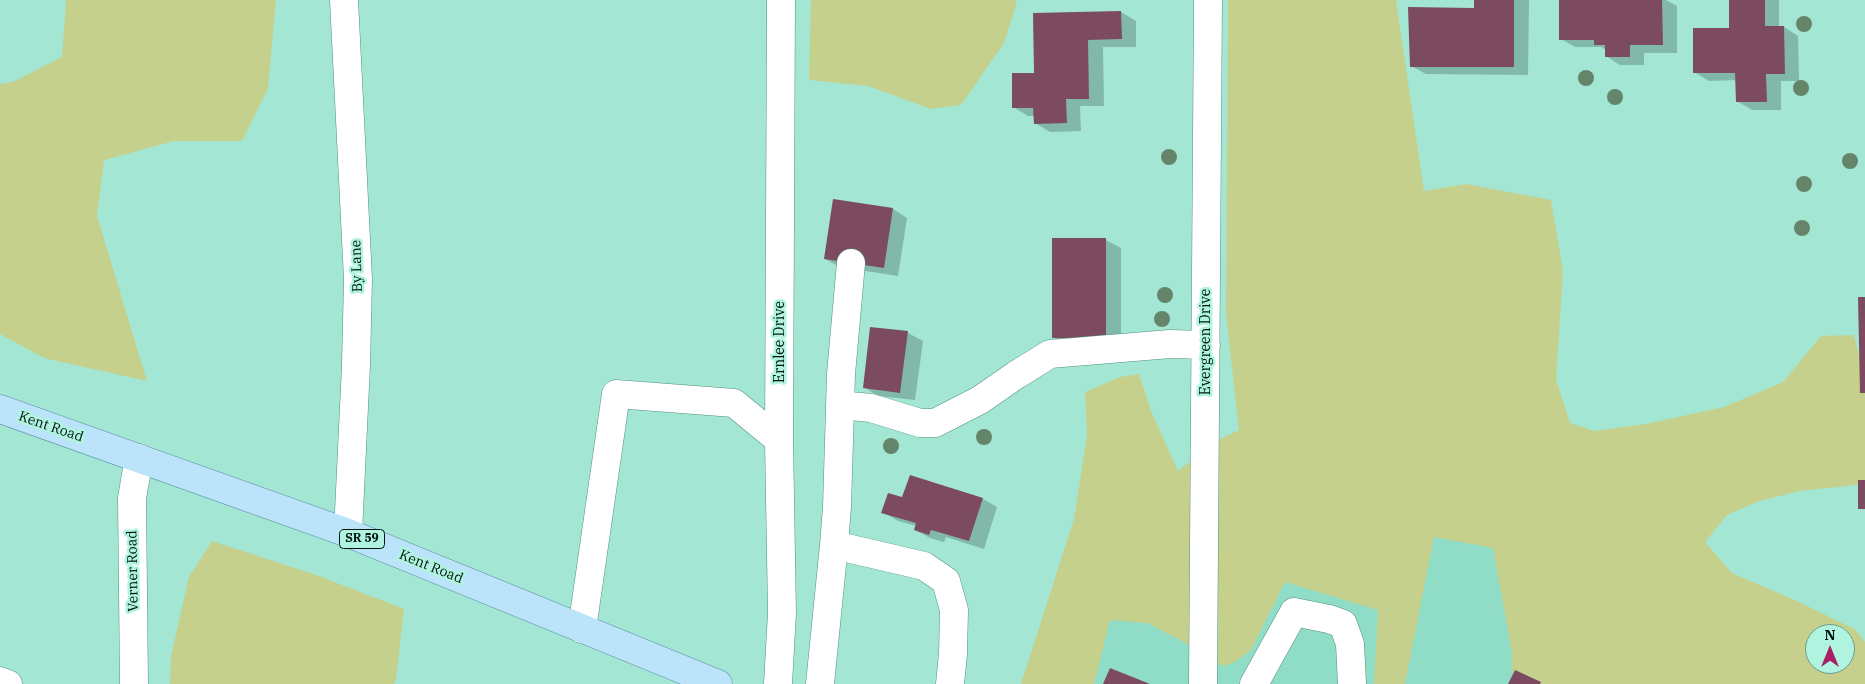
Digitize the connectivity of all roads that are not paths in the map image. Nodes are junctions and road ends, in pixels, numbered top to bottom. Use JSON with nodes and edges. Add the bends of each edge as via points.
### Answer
{"nodes":[{"id":1,"x":344,"y":0,"type":"edge"},
{"id":2,"x":781,"y":0,"type":"edge"},
{"id":3,"x":1208,"y":0,"type":"edge"},
{"id":4,"x":851,"y":263,"type":"dead end"},
{"id":5,"x":1206,"y":345,"type":"junction"},
{"id":6,"x":840,"y":405,"type":"junction"},
{"id":7,"x":0,"y":409,"type":"edge"},
{"id":8,"x":780,"y":440,"type":"junction"},
{"id":9,"x":140,"y":458,"type":"junction"},
{"id":10,"x":348,"y":533,"type":"junction"},
{"id":11,"x":834,"y":545,"type":"junction"},
{"id":12,"x":582,"y":628,"type":"junction"},
{"id":13,"x":0,"y":681,"type":"edge"},
{"id":14,"x":8,"y":684,"type":"edge"},
{"id":15,"x":134,"y":684,"type":"edge"},
{"id":16,"x":718,"y":684,"type":"edge"},
{"id":17,"x":778,"y":684,"type":"edge"},
{"id":18,"x":820,"y":684,"type":"edge"},
{"id":19,"x":950,"y":684,"type":"edge"},
{"id":20,"x":1203,"y":684,"type":"edge"},
{"id":21,"x":1254,"y":684,"type":"edge"},
{"id":22,"x":1352,"y":684,"type":"edge"}],
"edges":[{"from":1,"to":10,"type":"street","name":"By Lane","via":[[358,279]]},
{"from":2,"to":8,"type":"street","name":"Ernlee Drive"},
{"from":3,"to":5,"type":"street","name":"Evergreen Drive"},
{"from":4,"to":6,"type":"street"},
{"from":5,"to":6,"type":"street","via":[[1170,344],[1050,354],[980,400],[935,423],[920,423],[871,408]]},
{"from":5,"to":20,"type":"street","name":"Evergreen Drive"},
{"from":6,"to":11,"type":"street"},
{"from":7,"to":9,"type":"main road","name":"Kent Road","number":"SR 59"},
{"from":8,"to":12,"type":"street","via":[[734,403],[616,394]]},
{"from":8,"to":17,"type":"street","name":"Ernlee Drive","via":[[782,613]]},
{"from":9,"to":10,"type":"main road","name":"Kent Road","number":"SR 59"},
{"from":9,"to":15,"type":"street","name":"Verner Road","via":[[132,498]]},
{"from":10,"to":12,"type":"main road","name":"Kent Road","number":"SR 59"},
{"from":11,"to":18,"type":"street"},
{"from":11,"to":19,"type":"street","via":[[924,566],[946,581],[954,610]]},
{"from":12,"to":16,"type":"main road","name":"Kent Road","number":"SR 59"},
{"from":13,"to":14,"type":"street"},
{"from":21,"to":22,"type":"street","via":[[1294,612],[1343,624],[1350,644]]}]}
